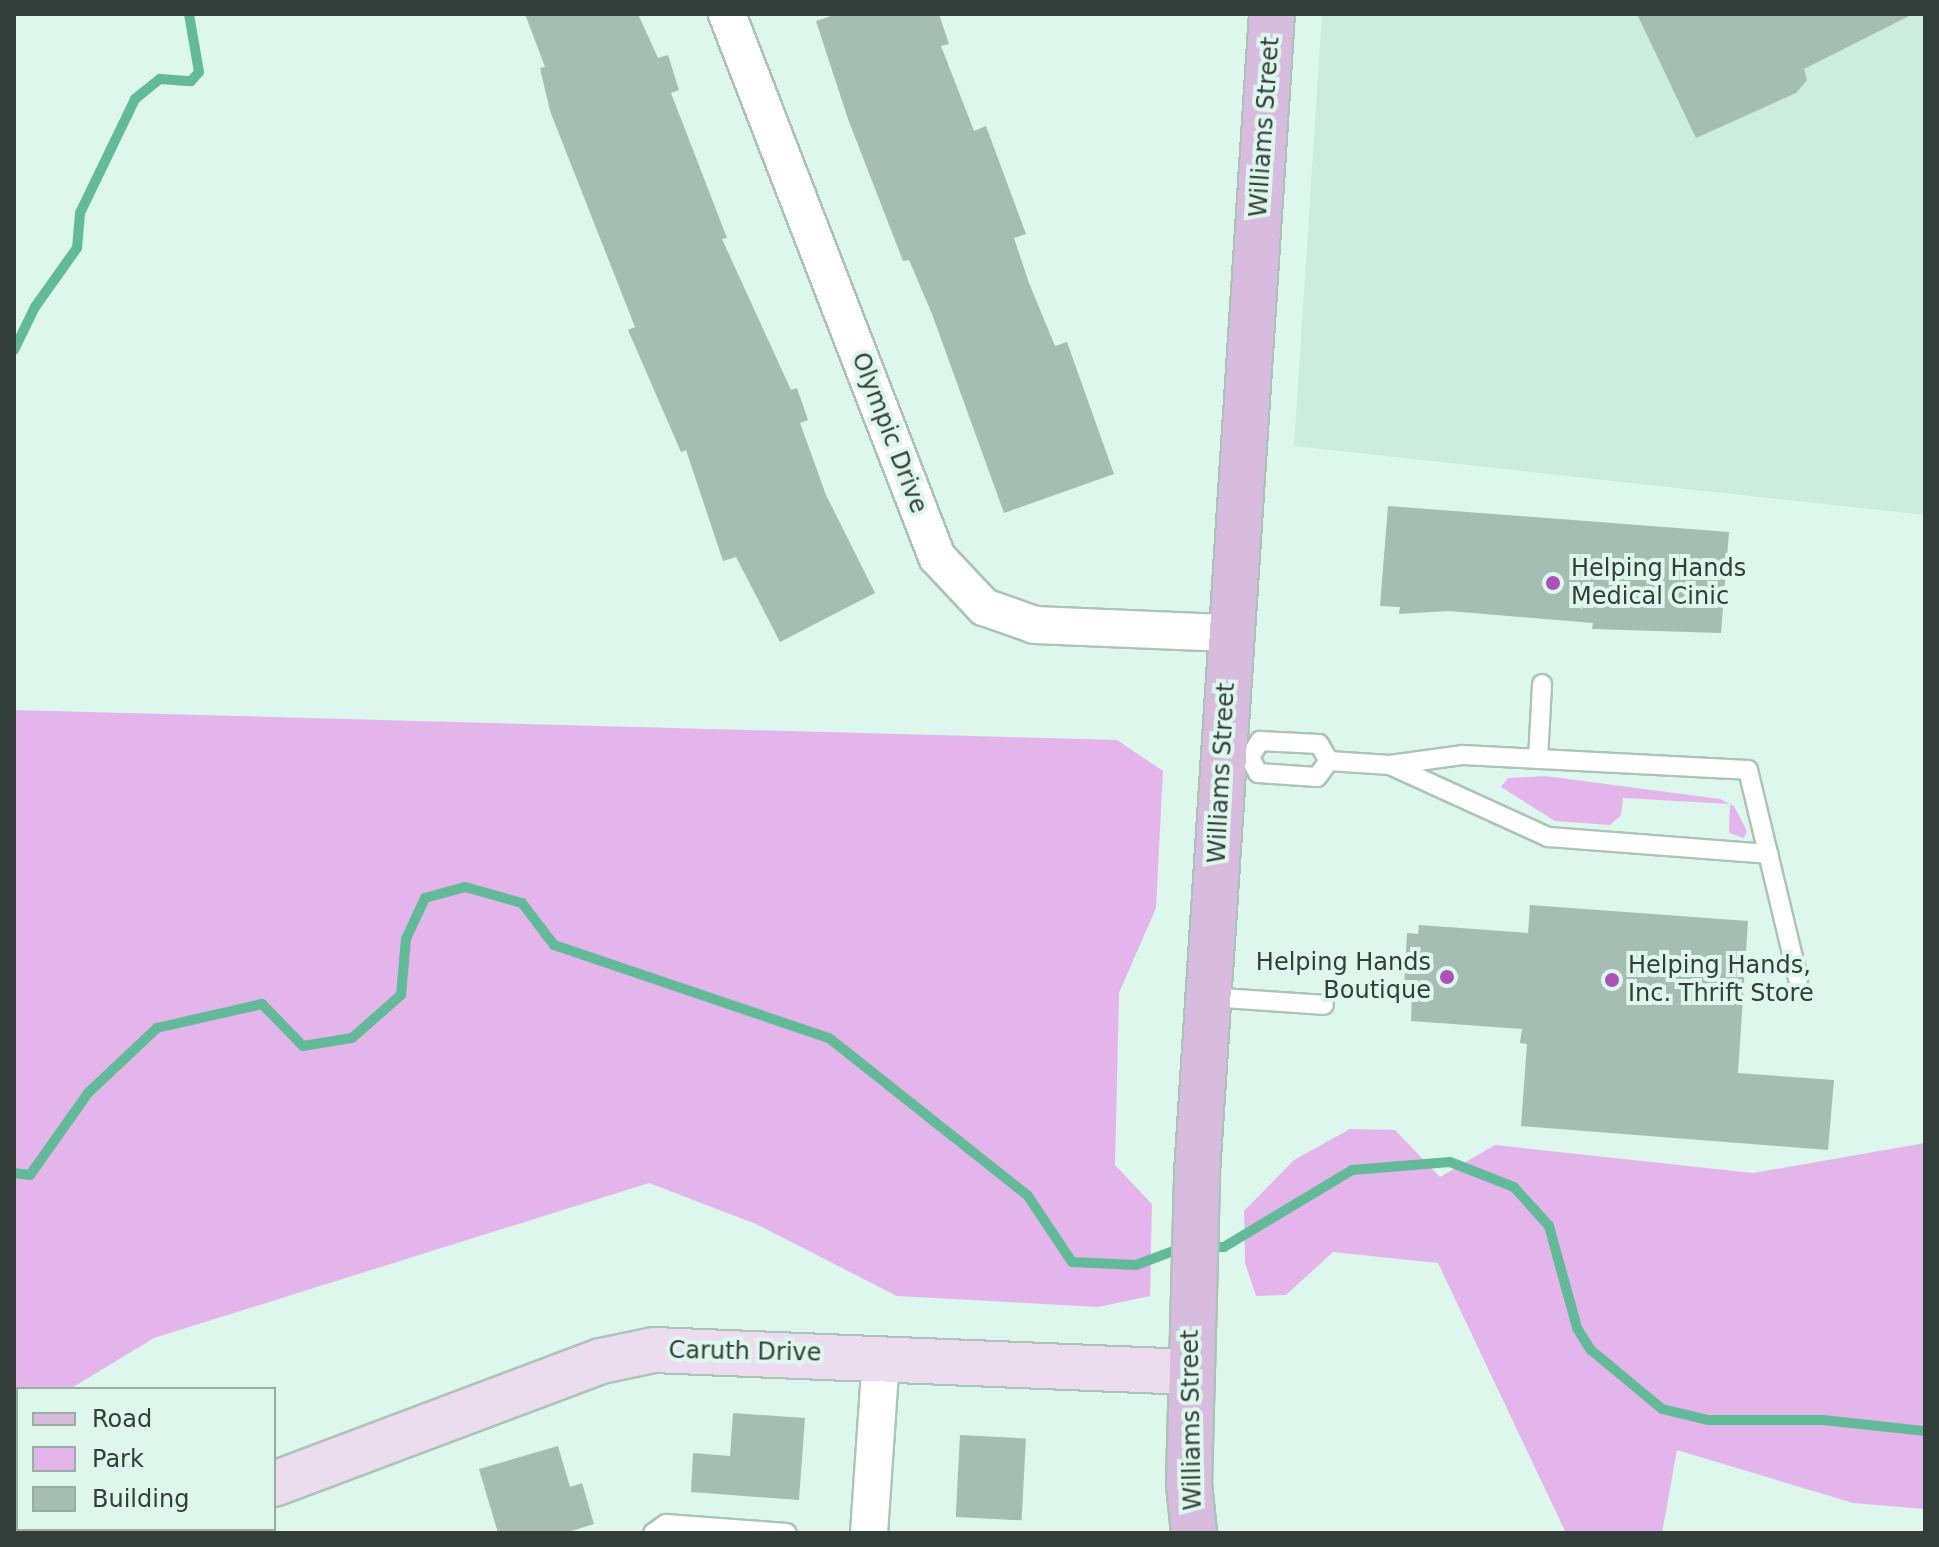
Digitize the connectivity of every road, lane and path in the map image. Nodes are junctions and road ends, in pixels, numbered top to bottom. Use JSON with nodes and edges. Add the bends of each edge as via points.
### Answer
{"nodes":[{"id":1,"x":727,"y":14,"type":"edge"},
{"id":2,"x":1272,"y":14,"type":"edge"},
{"id":3,"x":1229,"y":633,"type":"junction"},
{"id":4,"x":1542,"y":684,"type":"dead end"},
{"id":5,"x":1237,"y":756,"type":"junction"},
{"id":6,"x":1538,"y":759,"type":"junction"},
{"id":7,"x":1329,"y":761,"type":"junction"},
{"id":8,"x":1390,"y":765,"type":"junction"},
{"id":9,"x":1768,"y":854,"type":"junction"},
{"id":10,"x":1798,"y":979,"type":"dead end"},
{"id":11,"x":1208,"y":997,"type":"junction"},
{"id":12,"x":1324,"y":1005,"type":"dead end"},
{"id":13,"x":881,"y":1356,"type":"junction"},
{"id":14,"x":1191,"y":1372,"type":"junction"},
{"id":15,"x":276,"y":1483,"type":"edge"},
{"id":16,"x":653,"y":1533,"type":"edge"},
{"id":17,"x":787,"y":1533,"type":"edge"},
{"id":18,"x":869,"y":1533,"type":"edge"},
{"id":19,"x":1194,"y":1533,"type":"edge"}],
"edges":[{"from":1,"to":3,"type":"street","name":"Olympic Drive","via":[[937,557],[984,607],[1035,625]]},
{"from":2,"to":3,"type":"main road","name":"Williams Street"},
{"from":3,"to":5,"type":"main road","name":"Williams Street"},
{"from":4,"to":6,"type":"lane"},
{"from":5,"to":7,"type":"lane","via":[[1258,773],[1317,777]]},
{"from":5,"to":7,"type":"lane","via":[[1260,741],[1319,744]]},
{"from":5,"to":11,"type":"main road","name":"Williams Street"},
{"from":6,"to":8,"type":"lane","via":[[1463,755]]},
{"from":6,"to":9,"type":"lane","via":[[1748,770]]},
{"from":7,"to":8,"type":"lane"},
{"from":8,"to":9,"type":"lane","via":[[1548,837]]},
{"from":9,"to":10,"type":"lane"},
{"from":11,"to":12,"type":"lane"},
{"from":11,"to":14,"type":"main road","name":"Williams Street"},
{"from":13,"to":14,"type":"street","name":"Caruth Drive"},
{"from":13,"to":15,"type":"street","name":"Caruth Drive","via":[[715,1348],[614,1358]]},
{"from":13,"to":18,"type":"street"},
{"from":14,"to":19,"type":"main road","name":"Williams Street"},
{"from":16,"to":17,"type":"lane","via":[[666,1524]]}]}
